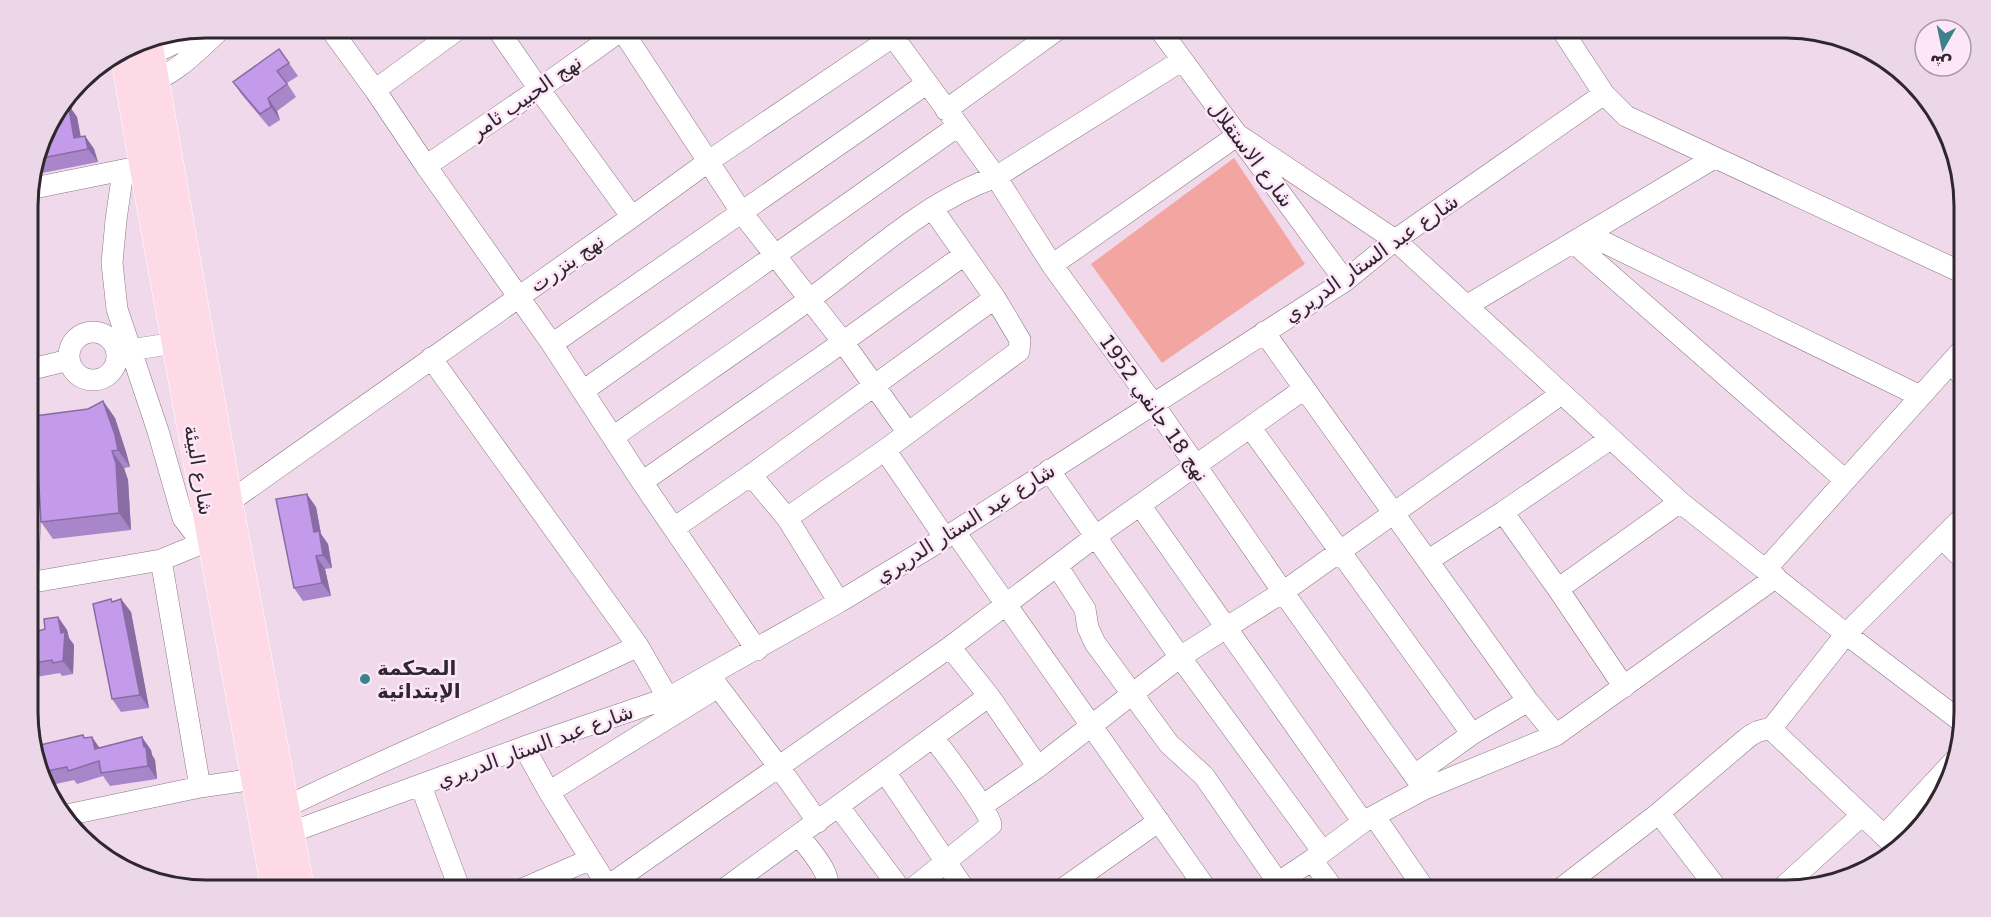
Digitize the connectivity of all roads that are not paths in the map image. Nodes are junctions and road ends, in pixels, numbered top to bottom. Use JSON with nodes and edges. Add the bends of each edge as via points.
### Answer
{"nodes":[{"id":1,"x":210,"y":38,"type":"edge"},
{"id":2,"x":337,"y":38,"type":"edge"},
{"id":3,"x":446,"y":38,"type":"edge"},
{"id":4,"x":503,"y":38,"type":"edge"},
{"id":5,"x":609,"y":38,"type":"edge"},
{"id":6,"x":629,"y":38,"type":"edge"},
{"id":7,"x":884,"y":38,"type":"edge"},
{"id":8,"x":900,"y":38,"type":"edge"},
{"id":9,"x":1048,"y":38,"type":"edge"},
{"id":10,"x":1165,"y":38,"type":"edge"},
{"id":11,"x":1567,"y":38,"type":"edge"},
{"id":12,"x":148,"y":47,"type":"edge"},
{"id":13,"x":1180,"y":60,"type":"junction"},
{"id":14,"x":134,"y":71,"type":"edge"},
{"id":15,"x":926,"y":84,"type":"junction"},
{"id":16,"x":375,"y":90,"type":"junction"},
{"id":17,"x":538,"y":90,"type":"junction"},
{"id":18,"x":1604,"y":94,"type":"junction"},
{"id":19,"x":952,"y":118,"type":"junction"},
{"id":20,"x":1238,"y":135,"type":"junction"},
{"id":21,"x":1714,"y":158,"type":"junction"},
{"id":22,"x":709,"y":161,"type":"junction"},
{"id":23,"x":426,"y":166,"type":"junction"},
{"id":24,"x":133,"y":168,"type":"junction"},
{"id":25,"x":996,"y":177,"type":"junction"},
{"id":26,"x":39,"y":187,"type":"edge"},
{"id":27,"x":932,"y":208,"type":"junction"},
{"id":28,"x":742,"y":213,"type":"junction"},
{"id":29,"x":632,"y":217,"type":"junction"},
{"id":30,"x":1580,"y":238,"type":"junction"},
{"id":31,"x":1395,"y":240,"type":"junction"},
{"id":32,"x":776,"y":254,"type":"junction"},
{"id":33,"x":964,"y":255,"type":"junction"},
{"id":34,"x":1052,"y":265,"type":"junction"},
{"id":35,"x":1954,"y":269,"type":"edge"},
{"id":36,"x":1345,"y":280,"type":"junction"},
{"id":37,"x":520,"y":297,"type":"junction"},
{"id":38,"x":995,"y":298,"type":"junction"},
{"id":39,"x":810,"y":299,"type":"junction"},
{"id":40,"x":1468,"y":305,"type":"junction"},
{"id":41,"x":1264,"y":332,"type":"junction"},
{"id":42,"x":843,"y":342,"type":"junction"},
{"id":43,"x":175,"y":343,"type":"junction"},
{"id":44,"x":552,"y":344,"type":"junction"},
{"id":45,"x":124,"y":351,"type":"junction"},
{"id":46,"x":431,"y":358,"type":"junction"},
{"id":47,"x":69,"y":360,"type":"junction"},
{"id":48,"x":1954,"y":366,"type":"edge"},
{"id":49,"x":38,"y":368,"type":"edge"},
{"id":50,"x":874,"y":386,"type":"junction"},
{"id":51,"x":1304,"y":389,"type":"junction"},
{"id":52,"x":583,"y":391,"type":"junction"},
{"id":53,"x":1562,"y":394,"type":"junction"},
{"id":54,"x":1920,"y":396,"type":"junction"},
{"id":55,"x":1154,"y":405,"type":"junction"},
{"id":56,"x":1250,"y":427,"type":"junction"},
{"id":57,"x":908,"y":433,"type":"junction"},
{"id":58,"x":613,"y":437,"type":"junction"},
{"id":59,"x":1610,"y":439,"type":"junction"},
{"id":60,"x":885,"y":450,"type":"junction"},
{"id":61,"x":1196,"y":467,"type":"junction"},
{"id":62,"x":1049,"y":470,"type":"junction"},
{"id":63,"x":751,"y":475,"type":"junction"},
{"id":64,"x":1845,"y":480,"type":"junction"},
{"id":65,"x":642,"y":482,"type":"junction"},
{"id":66,"x":1680,"y":502,"type":"junction"},
{"id":67,"x":1140,"y":505,"type":"junction"},
{"id":68,"x":218,"y":506,"type":"junction"},
{"id":69,"x":1395,"y":512,"type":"junction"},
{"id":70,"x":1503,"y":512,"type":"junction"},
{"id":71,"x":787,"y":518,"type":"junction"},
{"id":72,"x":1954,"y":527,"type":"edge"},
{"id":73,"x":674,"y":528,"type":"junction"},
{"id":74,"x":950,"y":535,"type":"junction"},
{"id":75,"x":1096,"y":536,"type":"junction"},
{"id":76,"x":1942,"y":538,"type":"junction"},
{"id":77,"x":206,"y":542,"type":"junction"},
{"id":78,"x":1340,"y":550,"type":"junction"},
{"id":79,"x":1954,"y":550,"type":"edge"},
{"id":80,"x":161,"y":560,"type":"junction"},
{"id":81,"x":1429,"y":560,"type":"junction"},
{"id":82,"x":1057,"y":566,"type":"junction"},
{"id":83,"x":1771,"y":573,"type":"junction"},
{"id":84,"x":38,"y":581,"type":"edge"},
{"id":85,"x":1558,"y":589,"type":"junction"},
{"id":86,"x":1283,"y":592,"type":"junction"},
{"id":87,"x":839,"y":602,"type":"junction"},
{"id":88,"x":1006,"y":604,"type":"junction"},
{"id":89,"x":1226,"y":628,"type":"junction"},
{"id":90,"x":1846,"y":634,"type":"junction"},
{"id":91,"x":638,"y":646,"type":"junction"},
{"id":92,"x":950,"y":647,"type":"junction"},
{"id":93,"x":757,"y":650,"type":"junction"},
{"id":94,"x":1180,"y":657,"type":"junction"},
{"id":95,"x":714,"y":681,"type":"junction"},
{"id":96,"x":1624,"y":687,"type":"junction"},
{"id":97,"x":1133,"y":695,"type":"junction"},
{"id":98,"x":989,"y":696,"type":"junction"},
{"id":99,"x":668,"y":698,"type":"junction"},
{"id":100,"x":1528,"y":701,"type":"junction"},
{"id":101,"x":1954,"y":716,"type":"edge"},
{"id":102,"x":1091,"y":726,"type":"junction"},
{"id":103,"x":1771,"y":729,"type":"junction"},
{"id":104,"x":1472,"y":734,"type":"junction"},
{"id":105,"x":1556,"y":735,"type":"junction"},
{"id":106,"x":933,"y":736,"type":"junction"},
{"id":107,"x":524,"y":747,"type":"junction"},
{"id":108,"x":779,"y":767,"type":"junction"},
{"id":109,"x":1038,"y":767,"type":"junction"},
{"id":110,"x":885,"y":772,"type":"junction"},
{"id":111,"x":255,"y":779,"type":"junction"},
{"id":112,"x":1938,"y":781,"type":"edge"},
{"id":113,"x":1420,"y":782,"type":"junction"},
{"id":114,"x":421,"y":786,"type":"junction"},
{"id":115,"x":200,"y":788,"type":"junction"},
{"id":116,"x":549,"y":792,"type":"junction"},
{"id":117,"x":982,"y":806,"type":"junction"},
{"id":118,"x":839,"y":807,"type":"junction"},
{"id":119,"x":1659,"y":813,"type":"junction"},
{"id":120,"x":72,"y":814,"type":"edge"},
{"id":121,"x":1862,"y":815,"type":"junction"},
{"id":122,"x":1369,"y":819,"type":"junction"},
{"id":123,"x":1159,"y":821,"type":"junction"},
{"id":124,"x":818,"y":822,"type":"junction"},
{"id":125,"x":281,"y":827,"type":"junction"},
{"id":126,"x":799,"y":835,"type":"junction"},
{"id":127,"x":1891,"y":842,"type":"edge"},
{"id":128,"x":1318,"y":856,"type":"junction"},
{"id":129,"x":591,"y":860,"type":"junction"},
{"id":130,"x":946,"y":862,"type":"junction"},
{"id":131,"x":1076,"y":879,"type":"edge"},
{"id":132,"x":1200,"y":879,"type":"edge"},
{"id":133,"x":1268,"y":879,"type":"edge"},
{"id":134,"x":1282,"y":879,"type":"edge"},
{"id":135,"x":1329,"y":879,"type":"edge"},
{"id":136,"x":1417,"y":879,"type":"edge"},
{"id":137,"x":1574,"y":879,"type":"edge"},
{"id":138,"x":1710,"y":879,"type":"edge"},
{"id":139,"x":1792,"y":879,"type":"edge"},
{"id":140,"x":276,"y":880,"type":"edge"},
{"id":141,"x":298,"y":880,"type":"edge"},
{"id":142,"x":456,"y":880,"type":"edge"},
{"id":143,"x":549,"y":880,"type":"edge"},
{"id":144,"x":604,"y":880,"type":"edge"},
{"id":145,"x":621,"y":880,"type":"edge"},
{"id":146,"x":737,"y":880,"type":"edge"},
{"id":147,"x":828,"y":880,"type":"edge"},
{"id":148,"x":894,"y":880,"type":"edge"},
{"id":149,"x":924,"y":880,"type":"edge"},
{"id":150,"x":958,"y":880,"type":"edge"}],
"edges":[{"from":1,"to":14,"type":"street","via":[[184,61]]},
{"from":2,"to":16,"type":"street"},
{"from":3,"to":16,"type":"street"},
{"from":4,"to":17,"type":"street"},
{"from":5,"to":17,"type":"street","name":"نهج الحبيب ثامر"},
{"from":6,"to":22,"type":"street"},
{"from":7,"to":22,"type":"street","name":"نهج بنزرت"},
{"from":8,"to":15,"type":"street","name":"نهج 18 جانفي 1952"},
{"from":9,"to":19,"type":"street"},
{"from":10,"to":13,"type":"street","name":"شارع الاستقلال"},
{"from":11,"to":18,"type":"street"},
{"from":12,"to":14,"type":"main road"},
{"from":13,"to":20,"type":"street","name":"شارع الاستقلال"},
{"from":13,"to":25,"type":"street"},
{"from":14,"to":24,"type":"main road","name":"شارع البيئة"},
{"from":14,"to":68,"type":"main road"},
{"from":15,"to":19,"type":"street","name":"نهج 18 جانفي 1952"},
{"from":15,"to":28,"type":"street"},
{"from":16,"to":23,"type":"street"},
{"from":17,"to":23,"type":"street","name":"نهج الحبيب ثامر"},
{"from":17,"to":29,"type":"street"},
{"from":18,"to":21,"type":"street","via":[[1626,116]]},
{"from":18,"to":31,"type":"street","name":"شارع عبد الستار الدريري"},
{"from":19,"to":25,"type":"street","name":"نهج 18 جانفي 1952"},
{"from":19,"to":32,"type":"street"},
{"from":20,"to":31,"type":"street"},
{"from":20,"to":34,"type":"street"},
{"from":20,"to":36,"type":"street","name":"شارع الاستقلال"},
{"from":21,"to":30,"type":"street"},
{"from":21,"to":35,"type":"street"},
{"from":22,"to":28,"type":"street"},
{"from":22,"to":29,"type":"street","name":"نهج بنزرت"},
{"from":23,"to":37,"type":"street"},
{"from":24,"to":26,"type":"street"},
{"from":24,"to":43,"type":"main road","name":"شارع البيئة"},
{"from":24,"to":45,"type":"street","via":[[116,219],[113,279]]},
{"from":25,"to":27,"type":"street"},
{"from":25,"to":34,"type":"street","name":"نهج 18 جانفي 1952"},
{"from":27,"to":33,"type":"street"},
{"from":27,"to":39,"type":"street"},
{"from":28,"to":32,"type":"street"},
{"from":28,"to":44,"type":"street"},
{"from":29,"to":37,"type":"street","name":"نهج بنزرت"},
{"from":30,"to":40,"type":"street"},
{"from":30,"to":54,"type":"street"},
{"from":30,"to":64,"type":"street"},
{"from":31,"to":36,"type":"street","name":"شارع عبد الستار الدريري"},
{"from":31,"to":40,"type":"street"},
{"from":32,"to":39,"type":"street"},
{"from":32,"to":52,"type":"street"},
{"from":33,"to":38,"type":"street"},
{"from":33,"to":42,"type":"street"},
{"from":34,"to":55,"type":"street","name":"نهج 18 جانفي 1952"},
{"from":36,"to":41,"type":"street","name":"شارع عبد الستار الدريري"},
{"from":37,"to":44,"type":"street"},
{"from":37,"to":46,"type":"street","name":"نهج بنزرت"},
{"from":38,"to":50,"type":"street"},
{"from":38,"to":57,"type":"street","via":[[1020,340],[1019,351]]},
{"from":39,"to":42,"type":"street"},
{"from":39,"to":58,"type":"street"},
{"from":40,"to":53,"type":"street"},
{"from":41,"to":51,"type":"street"},
{"from":41,"to":55,"type":"street","name":"شارع عبد الستار الدريري"},
{"from":42,"to":50,"type":"street"},
{"from":42,"to":65,"type":"street"},
{"from":43,"to":45,"type":"street"},
{"from":43,"to":68,"type":"main road","name":"شارع البيئة"},
{"from":44,"to":52,"type":"street"},
{"from":45,"to":47,"type":"street","via":[[112,371],[96,381],[78,375]]},
{"from":45,"to":47,"type":"street","via":[[109,337],[90,332],[74,341]]},
{"from":45,"to":77,"type":"street","via":[[158,431],[183,518]]},
{"from":46,"to":68,"type":"street","name":"نهج بنزرت"},
{"from":46,"to":91,"type":"street"},
{"from":47,"to":49,"type":"street"},
{"from":48,"to":54,"type":"street"},
{"from":50,"to":57,"type":"street"},
{"from":50,"to":63,"type":"street"},
{"from":51,"to":56,"type":"street"},
{"from":51,"to":69,"type":"street"},
{"from":52,"to":58,"type":"street"},
{"from":53,"to":59,"type":"street"},
{"from":53,"to":69,"type":"street"},
{"from":54,"to":64,"type":"street"},
{"from":55,"to":61,"type":"street","name":"نهج 18 جانفي 1952"},
{"from":55,"to":62,"type":"street","name":"شارع عبد الستار الدريري"},
{"from":56,"to":61,"type":"street"},
{"from":56,"to":78,"type":"street"},
{"from":57,"to":60,"type":"street"},
{"from":58,"to":65,"type":"street"},
{"from":59,"to":66,"type":"street"},
{"from":59,"to":70,"type":"street"},
{"from":60,"to":71,"type":"street"},
{"from":60,"to":74,"type":"street"},
{"from":61,"to":67,"type":"street"},
{"from":61,"to":86,"type":"street","name":"نهج 18 جانفي 1952"},
{"from":62,"to":74,"type":"street","name":"شارع عبد الستار الدريري"},
{"from":62,"to":75,"type":"street"},
{"from":63,"to":71,"type":"street"},
{"from":63,"to":73,"type":"street"},
{"from":64,"to":83,"type":"street"},
{"from":65,"to":73,"type":"street"},
{"from":66,"to":83,"type":"street"},
{"from":66,"to":85,"type":"street"},
{"from":67,"to":75,"type":"street"},
{"from":67,"to":89,"type":"street"},
{"from":68,"to":77,"type":"main road","name":"شارع البيئة"},
{"from":68,"to":125,"type":"main road"},
{"from":69,"to":78,"type":"street"},
{"from":69,"to":81,"type":"street"},
{"from":70,"to":81,"type":"street"},
{"from":70,"to":85,"type":"street"},
{"from":71,"to":87,"type":"street"},
{"from":72,"to":76,"type":"street"},
{"from":73,"to":93,"type":"street"},
{"from":74,"to":87,"type":"street","name":"شارع عبد الستار الدريري"},
{"from":74,"to":88,"type":"street"},
{"from":75,"to":82,"type":"street"},
{"from":75,"to":94,"type":"street"},
{"from":76,"to":79,"type":"street"},
{"from":76,"to":90,"type":"street"},
{"from":77,"to":80,"type":"street"},
{"from":77,"to":111,"type":"main road","name":"شارع البيئة"},
{"from":78,"to":86,"type":"street"},
{"from":78,"to":104,"type":"street"},
{"from":80,"to":84,"type":"street"},
{"from":80,"to":115,"type":"street"},
{"from":81,"to":100,"type":"street"},
{"from":82,"to":88,"type":"street"},
{"from":82,"to":97,"type":"street","via":[[1085,609],[1095,644]]},
{"from":83,"to":90,"type":"street"},
{"from":83,"to":96,"type":"street"},
{"from":85,"to":96,"type":"street"},
{"from":86,"to":89,"type":"street"},
{"from":86,"to":113,"type":"street","name":"نهج 18 جانفي 1952"},
{"from":87,"to":93,"type":"street","name":"شارع عبد الستار الدريري"},
{"from":88,"to":92,"type":"street"},
{"from":88,"to":102,"type":"street"},
{"from":89,"to":94,"type":"street"},
{"from":89,"to":122,"type":"street"},
{"from":90,"to":101,"type":"street"},
{"from":90,"to":103,"type":"street"},
{"from":91,"to":99,"type":"street"},
{"from":91,"to":125,"type":"street","via":[[365,769]]},
{"from":92,"to":98,"type":"street"},
{"from":92,"to":108,"type":"street"},
{"from":93,"to":95,"type":"street","name":"شارع عبد الستار الدريري"},
{"from":94,"to":97,"type":"street"},
{"from":94,"to":128,"type":"street"},
{"from":95,"to":99,"type":"street","name":"شارع عبد الستار الدريري"},
{"from":95,"to":108,"type":"street"},
{"from":95,"to":116,"type":"street"},
{"from":96,"to":105,"type":"street"},
{"from":97,"to":102,"type":"street"},
{"from":97,"to":133,"type":"street","via":[[1174,751],[1204,776]]},
{"from":98,"to":106,"type":"street"},
{"from":98,"to":109,"type":"street"},
{"from":99,"to":107,"type":"street","name":"شارع عبد الستار الدريري"},
{"from":100,"to":104,"type":"street"},
{"from":100,"to":105,"type":"street"},
{"from":102,"to":109,"type":"street"},
{"from":102,"to":123,"type":"street"},
{"from":103,"to":119,"type":"street","via":[[1752,734]]},
{"from":103,"to":121,"type":"street"},
{"from":104,"to":113,"type":"street"},
{"from":105,"to":113,"type":"street"},
{"from":106,"to":110,"type":"street"},
{"from":106,"to":117,"type":"street"},
{"from":107,"to":114,"type":"street","name":"شارع عبد الستار الدريري"},
{"from":107,"to":116,"type":"street"},
{"from":108,"to":124,"type":"street"},
{"from":108,"to":145,"type":"street"},
{"from":109,"to":117,"type":"street"},
{"from":110,"to":118,"type":"street"},
{"from":110,"to":130,"type":"street"},
{"from":111,"to":115,"type":"street"},
{"from":111,"to":125,"type":"main road","name":"شارع البيئة"},
{"from":112,"to":127,"type":"street"},
{"from":113,"to":122,"type":"street"},
{"from":114,"to":125,"type":"street","name":"شارع عبد الستار الدريري"},
{"from":114,"to":142,"type":"street"},
{"from":115,"to":120,"type":"street"},
{"from":116,"to":129,"type":"street"},
{"from":117,"to":130,"type":"street","via":[[990,828]]},
{"from":118,"to":124,"type":"street"},
{"from":118,"to":148,"type":"street"},
{"from":119,"to":137,"type":"street"},
{"from":119,"to":138,"type":"street"},
{"from":121,"to":127,"type":"street"},
{"from":121,"to":139,"type":"street"},
{"from":122,"to":128,"type":"street"},
{"from":122,"to":136,"type":"street"},
{"from":123,"to":131,"type":"street"},
{"from":123,"to":132,"type":"street"},
{"from":124,"to":126,"type":"street"},
{"from":125,"to":140,"type":"main road","name":"شارع البيئة"},
{"from":125,"to":141,"type":"main road"},
{"from":126,"to":146,"type":"street"},
{"from":126,"to":147,"type":"street"},
{"from":128,"to":134,"type":"street"},
{"from":128,"to":135,"type":"street"},
{"from":129,"to":143,"type":"street"},
{"from":129,"to":144,"type":"street"},
{"from":130,"to":149,"type":"street"},
{"from":130,"to":150,"type":"street"}]}
